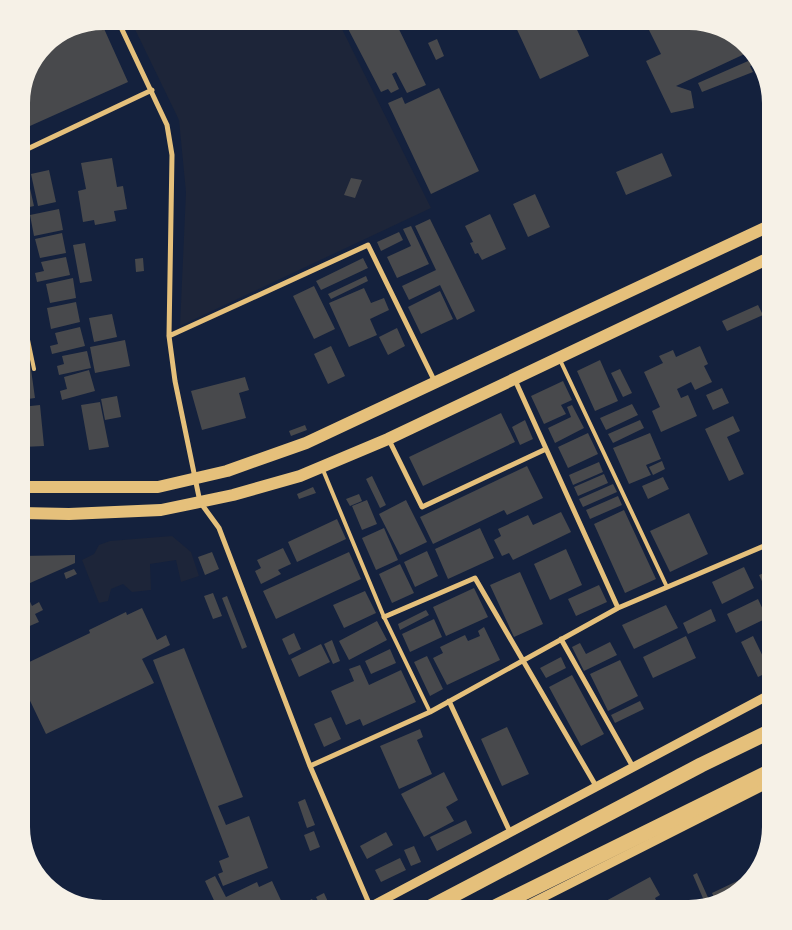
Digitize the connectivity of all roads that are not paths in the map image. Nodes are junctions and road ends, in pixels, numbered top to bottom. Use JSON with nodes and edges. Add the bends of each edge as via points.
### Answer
{"nodes":[{"id":1,"x":122,"y":30,"type":"edge"},
{"id":2,"x":152,"y":90,"type":"junction"},
{"id":3,"x":30,"y":148,"type":"edge"},
{"id":4,"x":762,"y":229,"type":"edge"},
{"id":5,"x":762,"y":261,"type":"edge"},
{"id":6,"x":169,"y":336,"type":"junction"},
{"id":7,"x":30,"y":350,"type":"edge"},
{"id":8,"x":559,"y":358,"type":"junction"},
{"id":9,"x":34,"y":369,"type":"dead end"},
{"id":10,"x":515,"y":379,"type":"junction"},
{"id":11,"x":435,"y":382,"type":"junction"},
{"id":12,"x":388,"y":439,"type":"junction"},
{"id":13,"x":546,"y":449,"type":"junction"},
{"id":14,"x":322,"y":468,"type":"junction"},
{"id":15,"x":196,"y":479,"type":"junction"},
{"id":16,"x":30,"y":487,"type":"edge"},
{"id":17,"x":200,"y":502,"type":"junction"},
{"id":18,"x":30,"y":513,"type":"edge"},
{"id":19,"x":762,"y":547,"type":"edge"},
{"id":20,"x":667,"y":587,"type":"junction"},
{"id":21,"x":618,"y":608,"type":"junction"},
{"id":22,"x":384,"y":617,"type":"junction"},
{"id":23,"x":561,"y":639,"type":"junction"},
{"id":24,"x":523,"y":659,"type":"junction"},
{"id":25,"x":762,"y":699,"type":"edge"},
{"id":26,"x":449,"y":701,"type":"junction"},
{"id":27,"x":430,"y":712,"type":"junction"},
{"id":28,"x":762,"y":735,"type":"edge"},
{"id":29,"x":310,"y":766,"type":"junction"},
{"id":30,"x":633,"y":767,"type":"junction"},
{"id":31,"x":762,"y":775,"type":"edge"},
{"id":32,"x":596,"y":786,"type":"junction"},
{"id":33,"x":762,"y":787,"type":"edge"},
{"id":34,"x":510,"y":832,"type":"junction"},
{"id":35,"x":366,"y":900,"type":"edge"},
{"id":36,"x":384,"y":900,"type":"edge"},
{"id":37,"x":444,"y":900,"type":"edge"},
{"id":38,"x":509,"y":900,"type":"edge"},
{"id":39,"x":538,"y":900,"type":"edge"}],
"edges":[{"from":1,"to":2,"type":"street"},
{"from":2,"to":3,"type":"street"},
{"from":2,"to":6,"type":"street","via":[[167,125],[172,155]]},
{"from":4,"to":11,"type":"main road"},
{"from":5,"to":8,"type":"main road"},
{"from":6,"to":11,"type":"street","via":[[368,245]]},
{"from":6,"to":15,"type":"street"},
{"from":7,"to":9,"type":"lane"},
{"from":8,"to":10,"type":"main road"},
{"from":8,"to":20,"type":"lane"},
{"from":10,"to":12,"type":"main road"},
{"from":10,"to":13,"type":"street"},
{"from":11,"to":15,"type":"main road","via":[[306,443]]},
{"from":12,"to":13,"type":"street","via":[[422,507]]},
{"from":12,"to":14,"type":"main road"},
{"from":13,"to":21,"type":"street"},
{"from":14,"to":17,"type":"main road","via":[[250,491]]},
{"from":14,"to":22,"type":"lane"},
{"from":15,"to":16,"type":"main road","via":[[140,488]]},
{"from":15,"to":17,"type":"street"},
{"from":17,"to":18,"type":"main road","via":[[140,512]]},
{"from":17,"to":29,"type":"street","via":[[219,528]]},
{"from":19,"to":20,"type":"street"},
{"from":20,"to":21,"type":"street"},
{"from":21,"to":23,"type":"street"},
{"from":22,"to":24,"type":"street","via":[[475,578]]},
{"from":22,"to":27,"type":"lane"},
{"from":23,"to":24,"type":"street"},
{"from":23,"to":30,"type":"street"},
{"from":24,"to":26,"type":"street"},
{"from":24,"to":32,"type":"street"},
{"from":25,"to":30,"type":"street"},
{"from":26,"to":27,"type":"street"},
{"from":26,"to":34,"type":"street"},
{"from":27,"to":29,"type":"street"},
{"from":28,"to":37,"type":"highway"},
{"from":29,"to":35,"type":"street"},
{"from":30,"to":32,"type":"street"},
{"from":31,"to":38,"type":"highway"},
{"from":32,"to":34,"type":"street"},
{"from":33,"to":39,"type":"street"},
{"from":34,"to":36,"type":"street"}]}
